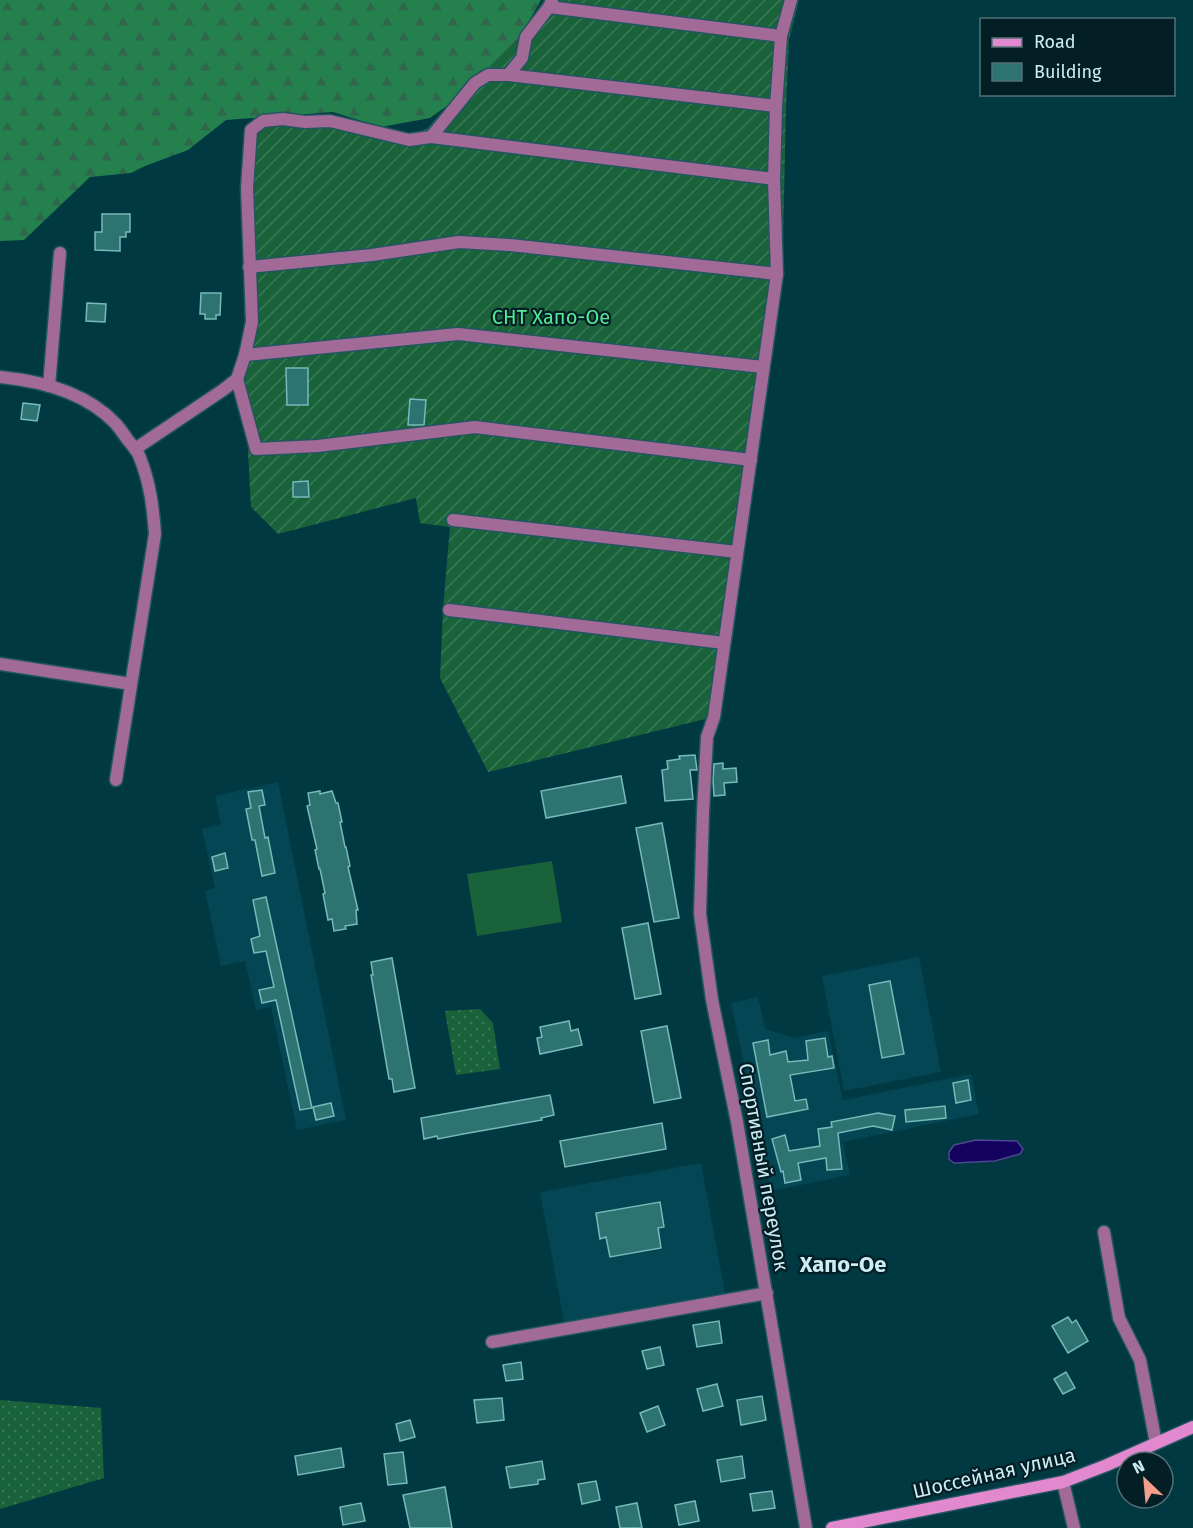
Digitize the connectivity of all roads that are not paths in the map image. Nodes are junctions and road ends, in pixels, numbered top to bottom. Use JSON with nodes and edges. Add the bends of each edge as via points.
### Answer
{"nodes":[{"id":1,"x":790,"y":0,"type":"edge"},
{"id":2,"x":551,"y":4,"type":"edge"},
{"id":3,"x":781,"y":36,"type":"junction"},
{"id":4,"x":508,"y":75,"type":"junction"},
{"id":5,"x":776,"y":106,"type":"junction"},
{"id":6,"x":431,"y":137,"type":"junction"},
{"id":7,"x":774,"y":179,"type":"junction"},
{"id":8,"x":60,"y":253,"type":"dead end"},
{"id":9,"x":249,"y":267,"type":"junction"},
{"id":10,"x":777,"y":274,"type":"junction"},
{"id":11,"x":245,"y":355,"type":"junction"},
{"id":12,"x":763,"y":367,"type":"junction"},
{"id":13,"x":0,"y":377,"type":"edge"},
{"id":14,"x":237,"y":379,"type":"junction"},
{"id":15,"x":48,"y":386,"type":"junction"},
{"id":16,"x":135,"y":448,"type":"junction"},
{"id":17,"x":751,"y":460,"type":"junction"},
{"id":18,"x":453,"y":520,"type":"dead end"},
{"id":19,"x":737,"y":552,"type":"junction"},
{"id":20,"x":450,"y":610,"type":"dead end"},
{"id":21,"x":724,"y":643,"type":"junction"},
{"id":22,"x":0,"y":664,"type":"edge"},
{"id":23,"x":131,"y":684,"type":"junction"},
{"id":24,"x":116,"y":780,"type":"dead end"},
{"id":25,"x":1104,"y":1232,"type":"dead end"},
{"id":26,"x":767,"y":1293,"type":"junction"},
{"id":27,"x":492,"y":1342,"type":"dead end"},
{"id":28,"x":1193,"y":1427,"type":"edge"},
{"id":29,"x":1156,"y":1443,"type":"junction"},
{"id":30,"x":1063,"y":1482,"type":"junction"},
{"id":31,"x":806,"y":1528,"type":"edge"},
{"id":32,"x":832,"y":1528,"type":"edge"},
{"id":33,"x":1074,"y":1528,"type":"edge"}],
"edges":[{"from":1,"to":3,"type":"street","name":"Спортивный переулок"},
{"from":2,"to":3,"type":"street"},
{"from":2,"to":4,"type":"street","via":[[526,37],[522,58]]},
{"from":3,"to":5,"type":"street","name":"Спортивный переулок"},
{"from":4,"to":5,"type":"street"},
{"from":4,"to":6,"type":"street","via":[[488,75],[475,83]]},
{"from":5,"to":7,"type":"street","name":"Спортивный переулок"},
{"from":6,"to":7,"type":"street"},
{"from":6,"to":9,"type":"street","via":[[409,140],[330,122],[283,119],[263,122],[251,130],[247,188]]},
{"from":7,"to":10,"type":"street","name":"Спортивный переулок"},
{"from":8,"to":15,"type":"street"},
{"from":9,"to":10,"type":"street","via":[[459,242]]},
{"from":9,"to":11,"type":"street","via":[[252,322]]},
{"from":10,"to":12,"type":"street","name":"Спортивный переулок"},
{"from":11,"to":12,"type":"street","via":[[458,334]]},
{"from":11,"to":14,"type":"street"},
{"from":12,"to":17,"type":"street","name":"Спортивный переулок"},
{"from":13,"to":15,"type":"street"},
{"from":14,"to":16,"type":"street"},
{"from":14,"to":17,"type":"street","via":[[255,449],[318,446],[475,427]]},
{"from":15,"to":16,"type":"street","via":[[88,401],[116,424]]},
{"from":16,"to":23,"type":"street","via":[[151,493],[155,534]]},
{"from":17,"to":19,"type":"street","name":"Спортивный переулок"},
{"from":18,"to":19,"type":"street"},
{"from":19,"to":21,"type":"street","name":"Спортивный переулок"},
{"from":20,"to":21,"type":"street"},
{"from":21,"to":26,"type":"street","name":"Спортивный переулок","via":[[714,717],[707,737],[700,914],[712,1000]]},
{"from":22,"to":23,"type":"street"},
{"from":23,"to":24,"type":"street"},
{"from":25,"to":29,"type":"street","via":[[1119,1318],[1140,1360]]},
{"from":26,"to":27,"type":"street"},
{"from":26,"to":31,"type":"street","name":"Спортивный переулок"},
{"from":28,"to":29,"type":"street","name":"Шоссейная улица"},
{"from":29,"to":30,"type":"street","name":"Шоссейная улица"},
{"from":30,"to":32,"type":"street","name":"Шоссейная улица"},
{"from":30,"to":33,"type":"street"}]}
